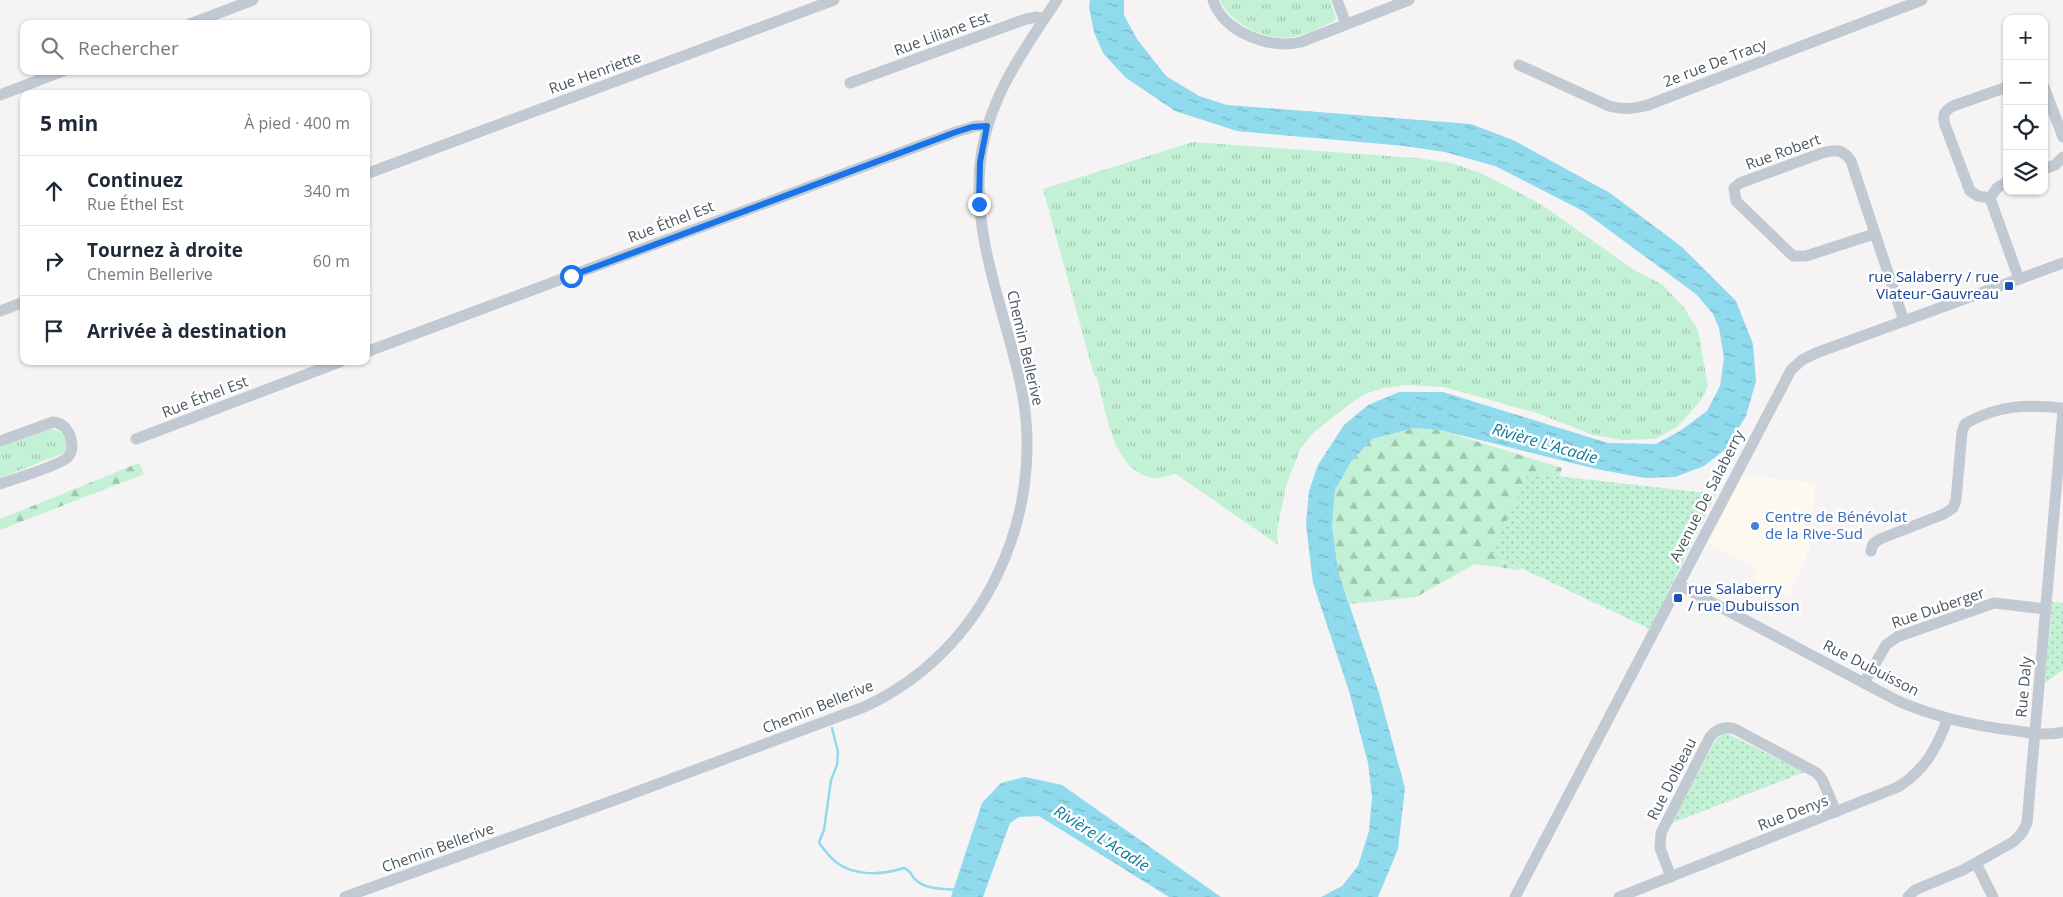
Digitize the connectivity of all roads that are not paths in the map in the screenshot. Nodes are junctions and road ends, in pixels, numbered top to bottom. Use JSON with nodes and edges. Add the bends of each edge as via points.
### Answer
{"nodes":[{"id":1,"x":253,"y":0,"type":"edge"},
{"id":2,"x":834,"y":0,"type":"edge"},
{"id":3,"x":1057,"y":0,"type":"edge"},
{"id":4,"x":1214,"y":0,"type":"edge"},
{"id":5,"x":1337,"y":0,"type":"edge"},
{"id":6,"x":1409,"y":0,"type":"edge"},
{"id":7,"x":1922,"y":0,"type":"edge"},
{"id":8,"x":1044,"y":19,"type":"junction"},
{"id":9,"x":200,"y":20,"type":"edge"},
{"id":10,"x":1346,"y":24,"type":"junction"},
{"id":11,"x":1519,"y":65,"type":"dead end"},
{"id":12,"x":52,"y":75,"type":"edge"},
{"id":13,"x":850,"y":83,"type":"dead end"},
{"id":14,"x":2003,"y":88,"type":"edge"},
{"id":15,"x":0,"y":95,"type":"edge"},
{"id":16,"x":2048,"y":98,"type":"edge"},
{"id":17,"x":987,"y":126,"type":"junction"},
{"id":18,"x":2063,"y":137,"type":"edge"},
{"id":19,"x":2063,"y":157,"type":"edge"},
{"id":20,"x":2048,"y":168,"type":"edge"},
{"id":21,"x":370,"y":173,"type":"edge"},
{"id":22,"x":2003,"y":184,"type":"edge"},
{"id":23,"x":1990,"y":198,"type":"junction"},
{"id":24,"x":1874,"y":234,"type":"junction"},
{"id":25,"x":2063,"y":263,"type":"edge"},
{"id":26,"x":2019,"y":279,"type":"junction"},
{"id":27,"x":20,"y":304,"type":"edge"},
{"id":28,"x":0,"y":311,"type":"edge"},
{"id":29,"x":1904,"y":321,"type":"junction"},
{"id":30,"x":370,"y":351,"type":"edge"},
{"id":31,"x":331,"y":365,"type":"edge"},
{"id":32,"x":2063,"y":409,"type":"edge"},
{"id":33,"x":136,"y":439,"type":"dead end"},
{"id":34,"x":0,"y":441,"type":"edge"},
{"id":35,"x":0,"y":484,"type":"edge"},
{"id":36,"x":1871,"y":551,"type":"dead end"},
{"id":37,"x":1679,"y":585,"type":"junction"},
{"id":38,"x":2046,"y":608,"type":"junction"},
{"id":39,"x":1864,"y":683,"type":"junction"},
{"id":40,"x":1947,"y":720,"type":"junction"},
{"id":41,"x":2063,"y":732,"type":"edge"},
{"id":42,"x":2035,"y":733,"type":"junction"},
{"id":43,"x":1836,"y":812,"type":"junction"},
{"id":44,"x":1976,"y":863,"type":"junction"},
{"id":45,"x":1671,"y":877,"type":"junction"},
{"id":46,"x":345,"y":897,"type":"edge"},
{"id":47,"x":1516,"y":897,"type":"edge"},
{"id":48,"x":1619,"y":897,"type":"edge"},
{"id":49,"x":1908,"y":897,"type":"edge"},
{"id":50,"x":1993,"y":897,"type":"edge"}],
"edges":[{"from":1,"to":9,"type":"street"},
{"from":2,"to":21,"type":"street","name":"Rue Henriette"},
{"from":3,"to":8,"type":"street","name":"Chemin Bellerive"},
{"from":4,"to":10,"type":"street","via":[[1228,23],[1244,33],[1272,42],[1297,43]]},
{"from":5,"to":10,"type":"street"},
{"from":6,"to":10,"type":"street"},
{"from":7,"to":11,"type":"street","name":"2e rue De Tracy","via":[[1635,108],[1609,106]]},
{"from":8,"to":13,"type":"street","name":"Rue Liliane Est","via":[[1026,18]]},
{"from":8,"to":17,"type":"street","name":"Chemin Bellerive","via":[[1006,80]]},
{"from":12,"to":15,"type":"street"},
{"from":14,"to":23,"type":"street","via":[[1953,106],[1943,115],[1970,191]]},
{"from":16,"to":18,"type":"street"},
{"from":17,"to":30,"type":"street","name":"Rue Éthel Est","via":[[956,132]]},
{"from":17,"to":46,"type":"street","name":"Chemin Bellerive","via":[[980,171],[981,227],[1022,390],[1027,465],[1021,512],[1007,555],[986,598],[959,634],[914,678],[864,707]]},
{"from":19,"to":20,"type":"street"},
{"from":22,"to":23,"type":"street"},
{"from":23,"to":26,"type":"street"},
{"from":24,"to":24,"type":"street","name":"Rue Robert","via":[[1851,161],[1838,150],[1742,182],[1734,188],[1736,201],[1793,256],[1806,256]]},
{"from":24,"to":29,"type":"street","name":"Rue Robert"},
{"from":25,"to":26,"type":"street","name":"Avenue De Salaberry"},
{"from":26,"to":29,"type":"street","name":"Avenue De Salaberry"},
{"from":27,"to":28,"type":"street"},
{"from":29,"to":37,"type":"street","name":"Avenue De Salaberry","via":[[1816,353],[1791,370]]},
{"from":31,"to":33,"type":"street","name":"Rue Éthel Est"},
{"from":32,"to":36,"type":"street","via":[[2013,406],[1965,424],[1953,508],[1880,538]]},
{"from":32,"to":38,"type":"street","name":"Rue Daly"},
{"from":34,"to":35,"type":"street","via":[[53,422],[66,428],[73,444],[69,456],[63,461]]},
{"from":37,"to":39,"type":"street","name":"Rue Dubuisson"},
{"from":37,"to":47,"type":"street","name":"Avenue De Salaberry"},
{"from":38,"to":39,"type":"street","name":"Rue Duberger","via":[[1994,603],[1897,637],[1886,645]]},
{"from":38,"to":42,"type":"street","name":"Rue Daly"},
{"from":39,"to":40,"type":"street","name":"Rue Dubuisson","via":[[1909,706]]},
{"from":40,"to":42,"type":"street","name":"Rue Dubuisson"},
{"from":40,"to":43,"type":"street","name":"Rue Denys","via":[[1934,751],[1914,776],[1888,792]]},
{"from":41,"to":42,"type":"street","name":"Rue Dubuisson"},
{"from":42,"to":44,"type":"street","name":"Rue Daly","via":[[2028,818],[2024,831],[2013,842]]},
{"from":43,"to":45,"type":"street","name":"Rue Denys"},
{"from":43,"to":45,"type":"street","name":"Rue Dolbeau","via":[[1817,773],[1735,730],[1720,729],[1710,738],[1661,833],[1660,848]]},
{"from":44,"to":49,"type":"street","name":"Rue Daly","via":[[1915,890]]},
{"from":44,"to":50,"type":"street"},
{"from":45,"to":48,"type":"street","name":"Rue Denys"}]}
